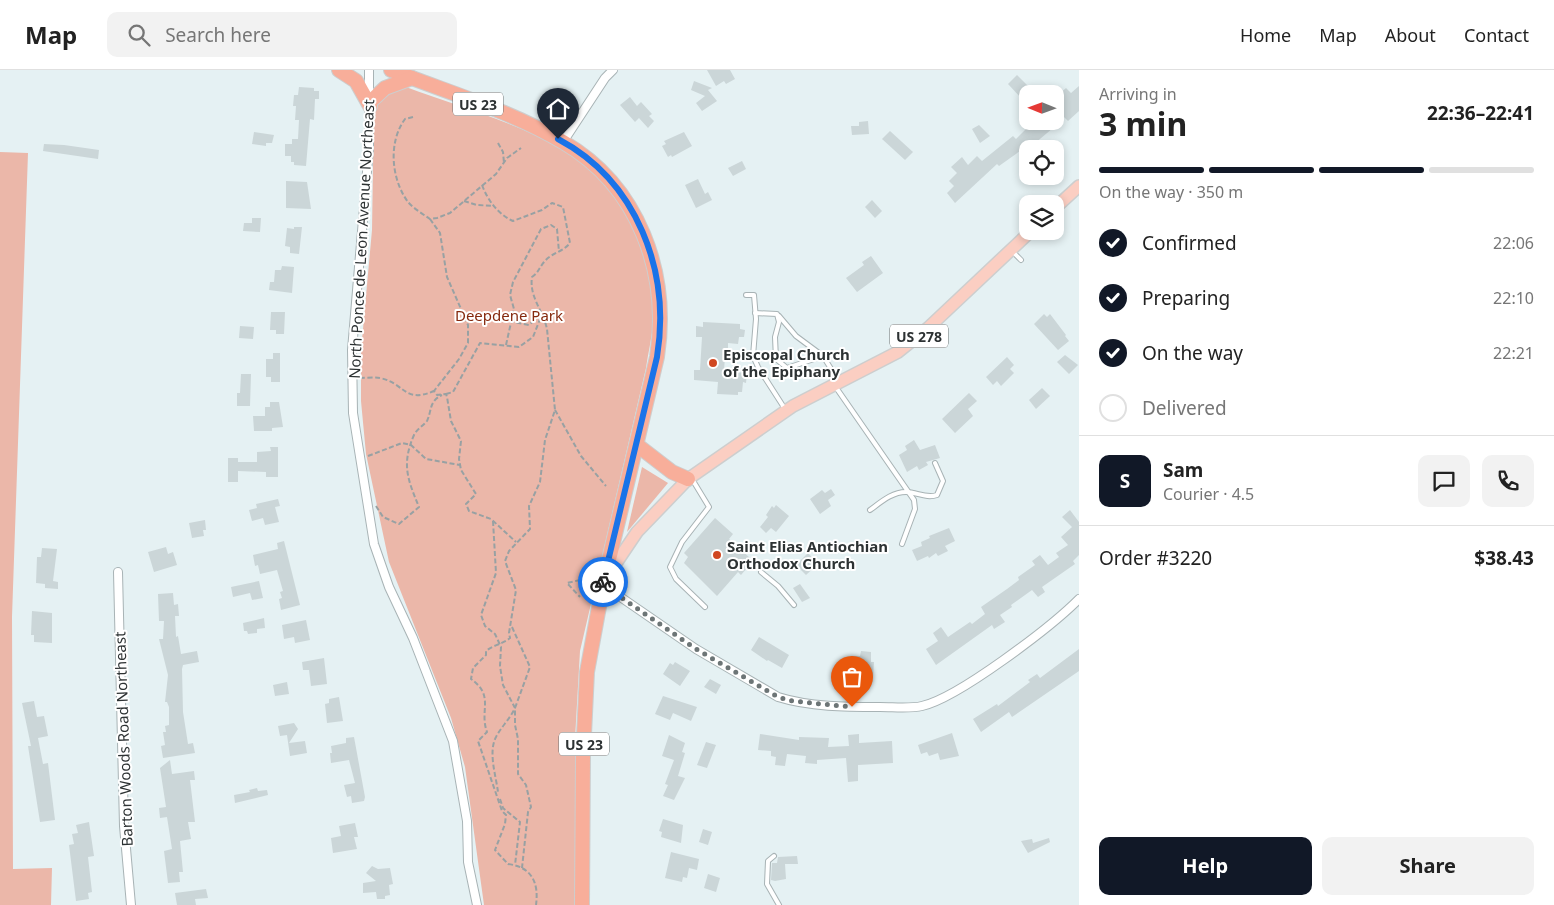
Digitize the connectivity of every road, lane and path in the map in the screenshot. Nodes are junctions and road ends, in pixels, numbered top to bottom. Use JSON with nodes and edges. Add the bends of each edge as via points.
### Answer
{"nodes":[{"id":1,"x":339,"y":70,"type":"edge"},
{"id":2,"x":369,"y":70,"type":"edge"},
{"id":3,"x":392,"y":70,"type":"edge"},
{"id":4,"x":614,"y":70,"type":"edge"},
{"id":5,"x":410,"y":75,"type":"edge"},
{"id":6,"x":370,"y":104,"type":"junction"},
{"id":7,"x":413,"y":117,"type":"dead end"},
{"id":8,"x":563,"y":142,"type":"junction"},
{"id":9,"x":498,"y":143,"type":"dead end"},
{"id":10,"x":521,"y":148,"type":"dead end"},
{"id":11,"x":504,"y":163,"type":"junction"},
{"id":12,"x":482,"y":185,"type":"junction"},
{"id":13,"x":1079,"y":186,"type":"edge"},
{"id":14,"x":1064,"y":200,"type":"edge"},
{"id":15,"x":464,"y":202,"type":"junction"},
{"id":16,"x":494,"y":206,"type":"junction"},
{"id":17,"x":430,"y":219,"type":"junction"},
{"id":18,"x":1021,"y":240,"type":"edge"},
{"id":19,"x":1011,"y":250,"type":"junction"},
{"id":20,"x":559,"y":252,"type":"junction"},
{"id":21,"x":1021,"y":260,"type":"dead end"},
{"id":22,"x":746,"y":295,"type":"dead end"},
{"id":23,"x":756,"y":313,"type":"junction"},
{"id":24,"x":542,"y":314,"type":"junction"},
{"id":25,"x":777,"y":314,"type":"junction"},
{"id":26,"x":466,"y":318,"type":"junction"},
{"id":27,"x":510,"y":320,"type":"junction"},
{"id":28,"x":506,"y":345,"type":"junction"},
{"id":29,"x":824,"y":356,"type":"junction"},
{"id":30,"x":352,"y":378,"type":"junction"},
{"id":31,"x":836,"y":383,"type":"junction"},
{"id":32,"x":434,"y":392,"type":"junction"},
{"id":33,"x":446,"y":394,"type":"junction"},
{"id":34,"x":554,"y":410,"type":"junction"},
{"id":35,"x":786,"y":411,"type":"junction"},
{"id":36,"x":411,"y":445,"type":"junction"},
{"id":37,"x":637,"y":445,"type":"junction"},
{"id":38,"x":364,"y":458,"type":"dead end"},
{"id":39,"x":935,"y":463,"type":"dead end"},
{"id":40,"x":460,"y":466,"type":"junction"},
{"id":41,"x":689,"y":478,"type":"junction"},
{"id":42,"x":606,"y":486,"type":"dead end"},
{"id":43,"x":907,"y":491,"type":"junction"},
{"id":44,"x":376,"y":505,"type":"dead end"},
{"id":45,"x":870,"y":510,"type":"dead end"},
{"id":46,"x":493,"y":522,"type":"junction"},
{"id":47,"x":516,"y":542,"type":"junction"},
{"id":48,"x":902,"y":544,"type":"dead end"},
{"id":49,"x":118,"y":572,"type":"dead end"},
{"id":50,"x":761,"y":572,"type":"dead end"},
{"id":51,"x":580,"y":580,"type":"dead end"},
{"id":52,"x":603,"y":585,"type":"junction"},
{"id":53,"x":580,"y":597,"type":"dead end"},
{"id":54,"x":1079,"y":599,"type":"edge"},
{"id":55,"x":794,"y":605,"type":"dead end"},
{"id":56,"x":705,"y":607,"type":"dead end"},
{"id":57,"x":512,"y":625,"type":"junction"},
{"id":58,"x":499,"y":644,"type":"junction"},
{"id":59,"x":515,"y":708,"type":"junction"},
{"id":60,"x":498,"y":795,"type":"junction"},
{"id":61,"x":774,"y":856,"type":"dead end"},
{"id":62,"x":515,"y":865,"type":"junction"},
{"id":63,"x":522,"y":868,"type":"junction"},
{"id":64,"x":131,"y":905,"type":"edge"},
{"id":65,"x":477,"y":905,"type":"edge"},
{"id":66,"x":536,"y":905,"type":"edge"},
{"id":67,"x":582,"y":905,"type":"edge"},
{"id":68,"x":779,"y":905,"type":"edge"}],
"edges":[{"from":1,"to":6,"type":"highway","via":[[356,81]]},
{"from":2,"to":6,"type":"street","name":"North Ponce de Leon Avenue Northeast"},
{"from":3,"to":5,"type":"highway","number":"US 23"},
{"from":4,"to":8,"type":"street","via":[[605,78]]},
{"from":5,"to":6,"type":"highway","via":[[385,88]]},
{"from":5,"to":8,"type":"highway","number":"US 23"},
{"from":6,"to":30,"type":"street","name":"North Ponce de Leon Avenue Northeast","via":[[370,148]]},
{"from":7,"to":17,"type":"path","via":[[405,119],[396,137],[394,167],[408,202]]},
{"from":8,"to":37,"type":"highway","number":"US 23","via":[[596,166],[625,200],[642,228],[657,275],[660,339]]},
{"from":9,"to":11,"type":"path"},
{"from":10,"to":11,"type":"path"},
{"from":11,"to":12,"type":"path"},
{"from":12,"to":15,"type":"path"},
{"from":12,"to":16,"type":"path"},
{"from":13,"to":14,"type":"main road"},
{"from":15,"to":16,"type":"path"},
{"from":15,"to":17,"type":"path","via":[[450,213]]},
{"from":16,"to":20,"type":"path","via":[[513,221],[552,203],[563,207],[570,243]]},
{"from":17,"to":26,"type":"path","via":[[440,233],[447,277]]},
{"from":18,"to":19,"type":"main road","number":"US 278"},
{"from":19,"to":21,"type":"lane"},
{"from":19,"to":31,"type":"main road","number":"US 278","via":[[904,347],[885,360]]},
{"from":20,"to":24,"type":"path","via":[[544,261],[539,272],[532,277],[535,304]]},
{"from":20,"to":27,"type":"path","via":[[557,229],[551,225],[540,229],[513,282],[510,295],[514,308]]},
{"from":22,"to":23,"type":"lane","via":[[754,295]]},
{"from":23,"to":25,"type":"lane"},
{"from":23,"to":35,"type":"lane","via":[[754,356]]},
{"from":24,"to":27,"type":"path","via":[[529,325]]},
{"from":24,"to":28,"type":"path","via":[[530,340],[519,347]]},
{"from":24,"to":34,"type":"path"},
{"from":25,"to":29,"type":"lane","via":[[796,336]]},
{"from":25,"to":29,"type":"lane","via":[[776,359],[787,368]]},
{"from":26,"to":27,"type":"path","via":[[478,315]]},
{"from":26,"to":32,"type":"path","via":[[468,343]]},
{"from":27,"to":28,"type":"path"},
{"from":28,"to":33,"type":"path","via":[[480,343],[453,392]]},
{"from":29,"to":31,"type":"lane"},
{"from":30,"to":32,"type":"path","via":[[379,378],[412,395],[424,397]]},
{"from":30,"to":65,"type":"street","name":"North Ponce de Leon Avenue Northeast","via":[[353,413],[374,544],[450,732],[467,821],[468,862]]},
{"from":31,"to":35,"type":"main road","number":"US 278"},
{"from":31,"to":43,"type":"lane"},
{"from":32,"to":33,"type":"path"},
{"from":33,"to":36,"type":"path","via":[[433,401],[426,421]]},
{"from":33,"to":40,"type":"path","via":[[451,420],[460,441]]},
{"from":34,"to":42,"type":"path","via":[[581,456]]},
{"from":34,"to":47,"type":"path","via":[[545,440],[540,482],[529,506],[530,529]]},
{"from":35,"to":41,"type":"main road","number":"US 278"},
{"from":36,"to":38,"type":"path","via":[[402,443]]},
{"from":36,"to":40,"type":"path","via":[[426,459]]},
{"from":36,"to":44,"type":"path","via":[[406,474],[419,507],[399,524],[383,517]]},
{"from":37,"to":41,"type":"highway","via":[[672,472]]},
{"from":37,"to":52,"type":"highway","number":"US 23"},
{"from":39,"to":43,"type":"lane","via":[[943,481],[937,495],[932,497]]},
{"from":40,"to":46,"type":"path","via":[[476,494],[466,504],[469,511]]},
{"from":41,"to":52,"type":"main road","number":"US 278","via":[[637,532]]},
{"from":41,"to":56,"type":"lane","via":[[709,506],[682,542],[670,567],[676,579]]},
{"from":43,"to":45,"type":"lane","via":[[890,496]]},
{"from":43,"to":48,"type":"lane","via":[[916,509]]},
{"from":46,"to":47,"type":"path"},
{"from":46,"to":58,"type":"path","via":[[496,573],[482,615],[485,626],[495,634]]},
{"from":47,"to":57,"type":"path","via":[[505,561],[516,590]]},
{"from":49,"to":64,"type":"street","name":"Barton Woods Road Northeast","via":[[124,826]]},
{"from":50,"to":55,"type":"lane"},
{"from":51,"to":53,"type":"path","via":[[567,583]]},
{"from":52,"to":54,"type":"street","via":[[696,649],[778,697],[834,706],[906,708],[934,703],[1006,657]]},
{"from":52,"to":67,"type":"highway","number":"US 23","via":[[588,672],[585,713]]},
{"from":57,"to":58,"type":"path","via":[[510,638]]},
{"from":57,"to":59,"type":"path","via":[[530,667]]},
{"from":58,"to":59,"type":"path","via":[[503,685]]},
{"from":58,"to":60,"type":"path","via":[[486,651],[471,673],[471,679],[481,686],[486,702],[487,732],[478,741]]},
{"from":59,"to":60,"type":"path","via":[[495,738],[492,750]]},
{"from":59,"to":63,"type":"path","via":[[518,774],[528,791],[531,807]]},
{"from":60,"to":62,"type":"path","via":[[503,808],[520,822]]},
{"from":60,"to":62,"type":"path","via":[[506,824],[495,850],[508,864]]},
{"from":61,"to":68,"type":"lane","via":[[768,861],[767,884]]},
{"from":62,"to":63,"type":"path"},
{"from":63,"to":66,"type":"path","via":[[535,879]]}]}
